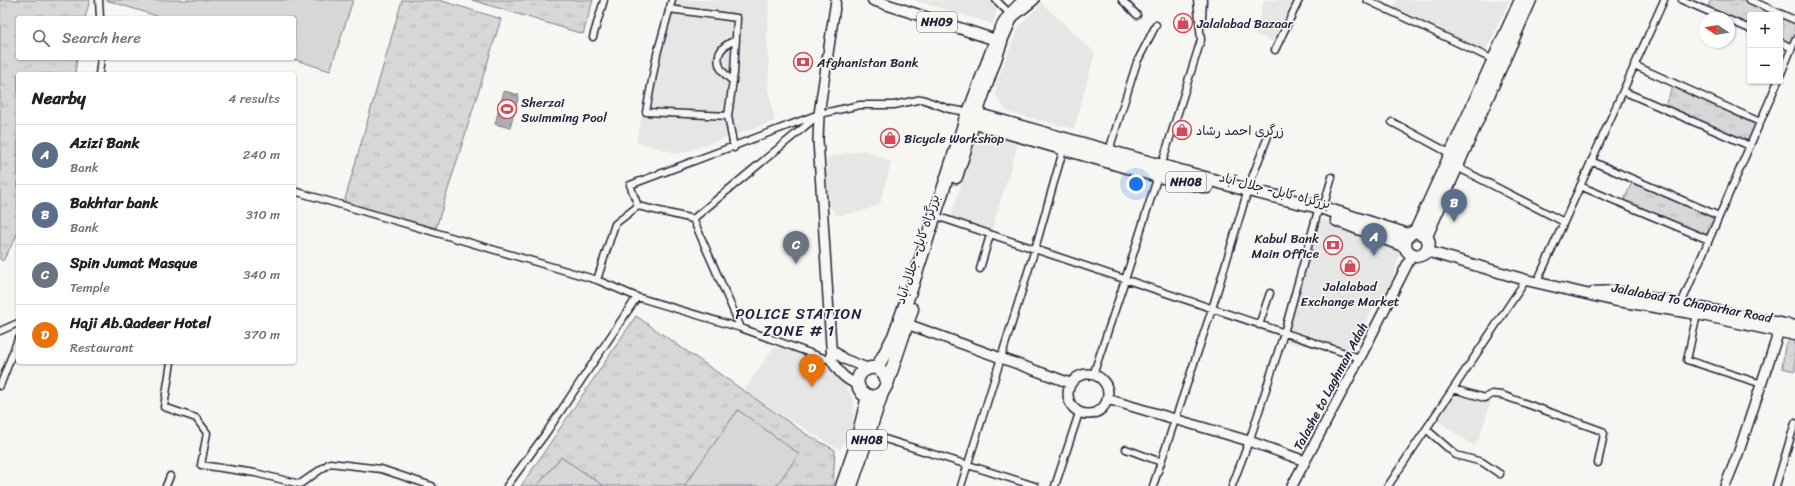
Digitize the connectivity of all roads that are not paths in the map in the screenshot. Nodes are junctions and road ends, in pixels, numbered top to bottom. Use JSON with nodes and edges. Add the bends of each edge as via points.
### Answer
{"nodes":[{"id":1,"x":99,"y":0,"type":"edge"},
{"id":2,"x":604,"y":0,"type":"edge"},
{"id":3,"x":672,"y":0,"type":"edge"},
{"id":4,"x":836,"y":0,"type":"edge"},
{"id":5,"x":873,"y":0,"type":"edge"},
{"id":6,"x":996,"y":0,"type":"edge"},
{"id":7,"x":1023,"y":0,"type":"edge"},
{"id":8,"x":1034,"y":0,"type":"edge"},
{"id":9,"x":1122,"y":0,"type":"edge"},
{"id":10,"x":1197,"y":0,"type":"edge"},
{"id":11,"x":1203,"y":0,"type":"edge"},
{"id":12,"x":1299,"y":0,"type":"edge"},
{"id":13,"x":1367,"y":0,"type":"edge"},
{"id":14,"x":1521,"y":0,"type":"edge"},
{"id":15,"x":1530,"y":0,"type":"edge"},
{"id":16,"x":1664,"y":0,"type":"edge"},
{"id":17,"x":1682,"y":0,"type":"edge"},
{"id":18,"x":1750,"y":0,"type":"edge"},
{"id":19,"x":669,"y":9,"type":"junction"},
{"id":20,"x":1710,"y":12,"type":"edge"},
{"id":21,"x":1011,"y":15,"type":"junction"},
{"id":22,"x":1137,"y":15,"type":"dead end"},
{"id":23,"x":100,"y":16,"type":"edge"},
{"id":24,"x":1795,"y":20,"type":"edge"},
{"id":25,"x":1735,"y":23,"type":"edge"},
{"id":26,"x":1156,"y":25,"type":"dead end"},
{"id":27,"x":1747,"y":28,"type":"edge"},
{"id":28,"x":593,"y":37,"type":"dead end"},
{"id":29,"x":736,"y":40,"type":"junction"},
{"id":30,"x":1201,"y":40,"type":"junction"},
{"id":31,"x":1795,"y":40,"type":"edge"},
{"id":32,"x":998,"y":41,"type":"junction"},
{"id":33,"x":1783,"y":44,"type":"edge"},
{"id":34,"x":1792,"y":48,"type":"junction"},
{"id":35,"x":1275,"y":50,"type":"dead end"},
{"id":36,"x":101,"y":60,"type":"edge"},
{"id":37,"x":1494,"y":60,"type":"junction"},
{"id":38,"x":1634,"y":65,"type":"junction"},
{"id":39,"x":1783,"y":69,"type":"edge"},
{"id":40,"x":99,"y":72,"type":"edge"},
{"id":41,"x":733,"y":81,"type":"junction"},
{"id":42,"x":1777,"y":84,"type":"edge"},
{"id":43,"x":1623,"y":91,"type":"junction"},
{"id":44,"x":819,"y":114,"type":"junction"},
{"id":45,"x":728,"y":116,"type":"junction"},
{"id":46,"x":971,"y":117,"type":"junction"},
{"id":47,"x":1392,"y":122,"type":"dead end"},
{"id":48,"x":1760,"y":122,"type":"junction"},
{"id":49,"x":1268,"y":136,"type":"dead end"},
{"id":50,"x":1065,"y":144,"type":"junction"},
{"id":51,"x":1750,"y":146,"type":"junction"},
{"id":52,"x":734,"y":148,"type":"junction"},
{"id":53,"x":1112,"y":153,"type":"junction"},
{"id":54,"x":1451,"y":154,"type":"junction"},
{"id":55,"x":1591,"y":161,"type":"junction"},
{"id":56,"x":1457,"y":167,"type":"junction"},
{"id":57,"x":1160,"y":171,"type":"junction"},
{"id":58,"x":1332,"y":177,"type":"dead end"},
{"id":59,"x":1580,"y":186,"type":"junction"},
{"id":60,"x":296,"y":192,"type":"edge"},
{"id":61,"x":1247,"y":194,"type":"junction"},
{"id":62,"x":638,"y":206,"type":"junction"},
{"id":63,"x":1320,"y":209,"type":"junction"},
{"id":64,"x":1719,"y":216,"type":"junction"},
{"id":65,"x":942,"y":218,"type":"junction"},
{"id":66,"x":693,"y":219,"type":"junction"},
{"id":67,"x":1564,"y":222,"type":"junction"},
{"id":68,"x":990,"y":235,"type":"junction"},
{"id":69,"x":1414,"y":240,"type":"junction"},
{"id":70,"x":1709,"y":240,"type":"junction"},
{"id":71,"x":1035,"y":249,"type":"junction"},
{"id":72,"x":1426,"y":251,"type":"joint"},
{"id":73,"x":980,"y":269,"type":"dead end"},
{"id":74,"x":597,"y":280,"type":"junction"},
{"id":75,"x":1125,"y":280,"type":"junction"},
{"id":76,"x":1526,"y":280,"type":"junction"},
{"id":77,"x":1537,"y":282,"type":"junction"},
{"id":78,"x":1584,"y":292,"type":"junction"},
{"id":79,"x":1270,"y":293,"type":"dead end"},
{"id":80,"x":637,"y":297,"type":"junction"},
{"id":81,"x":1681,"y":304,"type":"junction"},
{"id":82,"x":1212,"y":309,"type":"junction"},
{"id":83,"x":1697,"y":314,"type":"junction"},
{"id":84,"x":16,"y":324,"type":"edge"},
{"id":85,"x":907,"y":324,"type":"junction"},
{"id":86,"x":1259,"y":325,"type":"junction"},
{"id":87,"x":1795,"y":326,"type":"edge"},
{"id":88,"x":741,"y":328,"type":"junction"},
{"id":89,"x":1781,"y":328,"type":"junction"},
{"id":90,"x":0,"y":331,"type":"edge"},
{"id":91,"x":1284,"y":333,"type":"junction"},
{"id":92,"x":1795,"y":335,"type":"edge"},
{"id":93,"x":16,"y":344,"type":"edge"},
{"id":94,"x":831,"y":349,"type":"junction"},
{"id":95,"x":1001,"y":358,"type":"junction"},
{"id":96,"x":1360,"y":358,"type":"junction"},
{"id":97,"x":832,"y":361,"type":"junction"},
{"id":98,"x":171,"y":364,"type":"edge"},
{"id":99,"x":872,"y":368,"type":"junction"},
{"id":100,"x":1093,"y":375,"type":"junction"},
{"id":101,"x":1070,"y":383,"type":"junction"},
{"id":102,"x":1762,"y":384,"type":"junction"},
{"id":103,"x":858,"y":385,"type":"junction"},
{"id":104,"x":0,"y":386,"type":"edge"},
{"id":105,"x":885,"y":388,"type":"junction"},
{"id":106,"x":1453,"y":389,"type":"junction"},
{"id":107,"x":868,"y":396,"type":"junction"},
{"id":108,"x":1107,"y":399,"type":"junction"},
{"id":109,"x":1079,"y":413,"type":"junction"},
{"id":110,"x":1176,"y":420,"type":"junction"},
{"id":111,"x":1795,"y":423,"type":"edge"},
{"id":112,"x":1426,"y":429,"type":"junction"},
{"id":113,"x":869,"y":434,"type":"junction"},
{"id":114,"x":1249,"y":441,"type":"junction"},
{"id":115,"x":1126,"y":449,"type":"dead end"},
{"id":116,"x":1305,"y":461,"type":"junction"},
{"id":117,"x":1161,"y":462,"type":"junction"},
{"id":118,"x":1598,"y":463,"type":"dead end"},
{"id":119,"x":967,"y":464,"type":"junction"},
{"id":120,"x":1500,"y":474,"type":"dead end"},
{"id":121,"x":170,"y":476,"type":"dead end"},
{"id":122,"x":166,"y":486,"type":"edge"},
{"id":123,"x":432,"y":486,"type":"edge"},
{"id":124,"x":507,"y":486,"type":"edge"},
{"id":125,"x":842,"y":486,"type":"edge"},
{"id":126,"x":851,"y":486,"type":"edge"},
{"id":127,"x":961,"y":486,"type":"edge"},
{"id":128,"x":1035,"y":486,"type":"edge"},
{"id":129,"x":1055,"y":486,"type":"edge"},
{"id":130,"x":1153,"y":486,"type":"edge"},
{"id":131,"x":1232,"y":486,"type":"edge"},
{"id":132,"x":1292,"y":486,"type":"edge"},
{"id":133,"x":1388,"y":486,"type":"edge"},
{"id":134,"x":1725,"y":486,"type":"edge"},
{"id":135,"x":1776,"y":486,"type":"edge"}],
"edges":[{"from":1,"to":23,"type":"street"},
{"from":2,"to":28,"type":"street"},
{"from":3,"to":19,"type":"street"},
{"from":4,"to":44,"type":"main road"},
{"from":5,"to":32,"type":"main road","number":"NH09"},
{"from":6,"to":21,"type":"street"},
{"from":7,"to":21,"type":"main road"},
{"from":8,"to":21,"type":"main road"},
{"from":9,"to":22,"type":"street"},
{"from":10,"to":30,"type":"street"},
{"from":11,"to":30,"type":"street"},
{"from":12,"to":35,"type":"street"},
{"from":13,"to":37,"type":"street"},
{"from":14,"to":37,"type":"highway"},
{"from":15,"to":56,"type":"highway"},
{"from":16,"to":38,"type":"street"},
{"from":17,"to":20,"type":"street"},
{"from":18,"to":24,"type":"street"},
{"from":19,"to":29,"type":"street","via":[[737,18]]},
{"from":19,"to":45,"type":"street","via":[[646,112]]},
{"from":21,"to":32,"type":"main road"},
{"from":25,"to":27,"type":"street"},
{"from":26,"to":53,"type":"street","via":[[1137,62],[1111,144]]},
{"from":29,"to":41,"type":"street"},
{"from":29,"to":41,"type":"street","via":[[724,47],[718,61],[720,70]]},
{"from":30,"to":57,"type":"street"},
{"from":31,"to":34,"type":"street"},
{"from":32,"to":46,"type":"main road"},
{"from":33,"to":34,"type":"street"},
{"from":34,"to":39,"type":"street"},
{"from":36,"to":40,"type":"street"},
{"from":37,"to":54,"type":"highway"},
{"from":38,"to":43,"type":"street"},
{"from":38,"to":48,"type":"street"},
{"from":41,"to":45,"type":"street"},
{"from":42,"to":48,"type":"street"},
{"from":43,"to":51,"type":"street"},
{"from":43,"to":55,"type":"street"},
{"from":44,"to":46,"type":"street","via":[[860,105],[894,105],[922,99],[949,109],[960,118]]},
{"from":44,"to":52,"type":"street"},
{"from":44,"to":66,"type":"street"},
{"from":44,"to":94,"type":"main road","via":[[818,140]]},
{"from":45,"to":52,"type":"street"},
{"from":46,"to":50,"type":"highway","name":"بزرگراه کابل- جلال آباد","number":"NH08"},
{"from":46,"to":65,"type":"highway","name":"بزرگراه کابل- جلال آباد","number":"NH08"},
{"from":46,"to":99,"type":"highway","via":[[894,336]]},
{"from":47,"to":54,"type":"street"},
{"from":48,"to":51,"type":"street"},
{"from":49,"to":61,"type":"street"},
{"from":50,"to":53,"type":"highway","name":"بزرگراه کابل- جلال آباد","number":"NH08"},
{"from":50,"to":57,"type":"highway","name":"بزرگراه کابل- جلال آباد","number":"NH08"},
{"from":50,"to":71,"type":"street"},
{"from":51,"to":64,"type":"street"},
{"from":52,"to":62,"type":"street","via":[[630,186]]},
{"from":53,"to":57,"type":"highway","name":"بزرگراه کابل- جلال آباد","number":"NH08"},
{"from":54,"to":69,"type":"highway"},
{"from":55,"to":59,"type":"street"},
{"from":55,"to":64,"type":"street"},
{"from":56,"to":67,"type":"street"},
{"from":56,"to":69,"type":"highway"},
{"from":57,"to":61,"type":"highway","name":"بزرگراه کابل- جلال آباد","number":"NH08"},
{"from":57,"to":75,"type":"street"},
{"from":58,"to":63,"type":"street"},
{"from":59,"to":67,"type":"street"},
{"from":59,"to":70,"type":"street"},
{"from":60,"to":74,"type":"street"},
{"from":61,"to":63,"type":"highway","name":"بزرگراه کابل- جلال آباد","number":"NH08"},
{"from":61,"to":82,"type":"street"},
{"from":62,"to":66,"type":"street"},
{"from":62,"to":74,"type":"street","via":[[615,224]]},
{"from":63,"to":69,"type":"highway","name":"بزرگراه کابل- جلال آباد","number":"NH08"},
{"from":63,"to":91,"type":"street"},
{"from":64,"to":70,"type":"street"},
{"from":65,"to":68,"type":"street"},
{"from":65,"to":85,"type":"highway","name":"بزرگراه کابل- جلال آباد","number":"NH08"},
{"from":66,"to":88,"type":"street"},
{"from":67,"to":77,"type":"street"},
{"from":68,"to":71,"type":"street"},
{"from":68,"to":73,"type":"street"},
{"from":69,"to":72,"type":"highway","via":[[1429,244]]},
{"from":69,"to":96,"type":"main road","name":"Talashe to Laghman Adah"},
{"from":70,"to":81,"type":"street"},
{"from":71,"to":75,"type":"street"},
{"from":71,"to":95,"type":"street"},
{"from":72,"to":76,"type":"main road","name":"Jalalabad To Chaparhar Road"},
{"from":74,"to":80,"type":"street"},
{"from":75,"to":82,"type":"street"},
{"from":75,"to":100,"type":"street"},
{"from":76,"to":77,"type":"main road","name":"Jalalabad To Chaparhar Road"},
{"from":76,"to":106,"type":"street"},
{"from":77,"to":78,"type":"main road","name":"Jalalabad To Chaparhar Road"},
{"from":78,"to":81,"type":"main road","name":"Jalalabad To Chaparhar Road","via":[[1614,291]]},
{"from":78,"to":83,"type":"main road","name":"Jalalabad To Chaparhar Road","via":[[1612,300]]},
{"from":79,"to":86,"type":"street"},
{"from":80,"to":88,"type":"street"},
{"from":80,"to":124,"type":"street","via":[[546,433]]},
{"from":81,"to":89,"type":"main road","name":"Jalalabad To Chaparhar Road"},
{"from":82,"to":86,"type":"street"},
{"from":82,"to":110,"type":"street"},
{"from":83,"to":89,"type":"main road","name":"Jalalabad To Chaparhar Road"},
{"from":83,"to":102,"type":"street","via":[[1687,360]]},
{"from":84,"to":90,"type":"street"},
{"from":85,"to":95,"type":"main road"},
{"from":85,"to":105,"type":"highway","name":"بزرگراه کابل- جلال آباد","number":"NH08"},
{"from":86,"to":91,"type":"street"},
{"from":87,"to":89,"type":"main road","name":"Jalalabad To Chaparhar Road"},
{"from":88,"to":97,"type":"street"},
{"from":89,"to":92,"type":"main road","name":"Jalalabad To Chaparhar Road"},
{"from":89,"to":102,"type":"main road"},
{"from":91,"to":96,"type":"street"},
{"from":91,"to":114,"type":"street"},
{"from":93,"to":104,"type":"street"},
{"from":94,"to":97,"type":"main road"},
{"from":94,"to":99,"type":"main road","via":[[844,359]]},
{"from":95,"to":101,"type":"main road"},
{"from":95,"to":119,"type":"street"},
{"from":96,"to":116,"type":"main road","name":"Talashe to Laghman Adah"},
{"from":97,"to":103,"type":"main road","via":[[838,373]]},
{"from":98,"to":123,"type":"street","via":[[164,407],[196,418],[207,433],[201,465],[255,473],[300,484],[330,462],[380,469]]},
{"from":99,"to":103,"type":"highway","via":[[860,375]]},
{"from":99,"to":105,"type":"highway","via":[[885,374]]},
{"from":100,"to":101,"type":"main road","via":[[1080,376]]},
{"from":100,"to":108,"type":"main road","via":[[1105,384]]},
{"from":101,"to":109,"type":"main road","via":[[1067,395],[1069,402]]},
{"from":102,"to":134,"type":"main road"},
{"from":103,"to":107,"type":"highway","via":[[863,394]]},
{"from":105,"to":107,"type":"highway","via":[[873,397]]},
{"from":105,"to":113,"type":"highway","name":"بزرگراه کابل- جلال آباد","number":"NH08"},
{"from":106,"to":112,"type":"street"},
{"from":106,"to":118,"type":"street","via":[[1485,398],[1492,394],[1502,395],[1602,431],[1604,434]]},
{"from":107,"to":125,"type":"highway","number":"NH08","via":[[855,449]]},
{"from":108,"to":109,"type":"main road","via":[[1104,406],[1093,414]]},
{"from":108,"to":110,"type":"main road"},
{"from":109,"to":129,"type":"street"},
{"from":110,"to":114,"type":"main road"},
{"from":110,"to":117,"type":"street"},
{"from":111,"to":135,"type":"street"},
{"from":112,"to":120,"type":"street","via":[[1456,455],[1482,462]]},
{"from":112,"to":133,"type":"street"},
{"from":113,"to":119,"type":"street"},
{"from":113,"to":126,"type":"highway","name":"بزرگراه کابل- جلال آباد","number":"NH08"},
{"from":114,"to":116,"type":"main road"},
{"from":114,"to":131,"type":"street"},
{"from":115,"to":117,"type":"street"},
{"from":116,"to":132,"type":"main road","name":"Talashe to Laghman Adah"},
{"from":117,"to":130,"type":"street"},
{"from":119,"to":127,"type":"street"},
{"from":119,"to":128,"type":"street"},
{"from":121,"to":122,"type":"street"}]}
